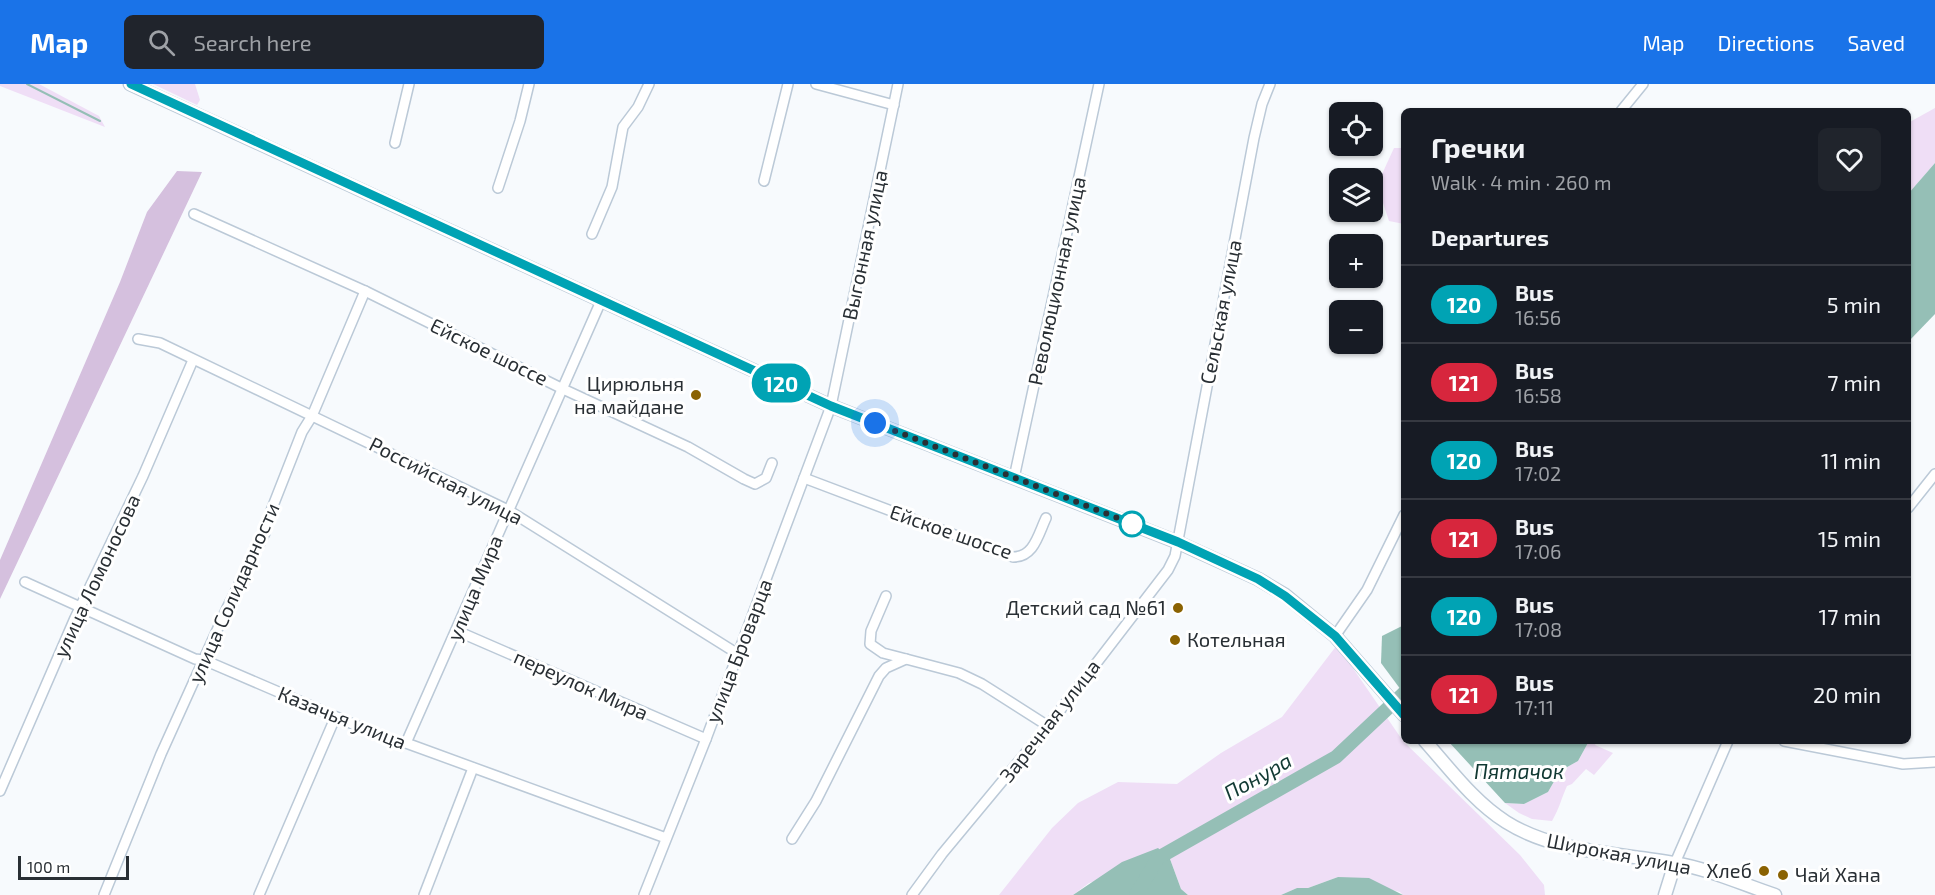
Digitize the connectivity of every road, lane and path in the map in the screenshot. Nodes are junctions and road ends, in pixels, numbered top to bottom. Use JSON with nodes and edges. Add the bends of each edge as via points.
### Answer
{"nodes":[{"id":1,"x":130,"y":84,"type":"edge"},
{"id":2,"x":409,"y":84,"type":"edge"},
{"id":3,"x":530,"y":84,"type":"edge"},
{"id":4,"x":650,"y":84,"type":"edge"},
{"id":5,"x":788,"y":84,"type":"edge"},
{"id":6,"x":816,"y":84,"type":"edge"},
{"id":7,"x":898,"y":84,"type":"edge"},
{"id":8,"x":1099,"y":84,"type":"edge"},
{"id":9,"x":1270,"y":84,"type":"edge"},
{"id":10,"x":1643,"y":84,"type":"edge"},
{"id":11,"x":894,"y":105,"type":"junction"},
{"id":12,"x":1623,"y":108,"type":"edge"},
{"id":13,"x":395,"y":144,"type":"dead end"},
{"id":14,"x":764,"y":181,"type":"dead end"},
{"id":15,"x":498,"y":188,"type":"dead end"},
{"id":16,"x":194,"y":214,"type":"dead end"},
{"id":17,"x":592,"y":234,"type":"dead end"},
{"id":18,"x":365,"y":291,"type":"junction"},
{"id":19,"x":601,"y":301,"type":"junction"},
{"id":20,"x":138,"y":339,"type":"dead end"},
{"id":21,"x":194,"y":360,"type":"junction"},
{"id":22,"x":563,"y":389,"type":"junction"},
{"id":23,"x":831,"y":406,"type":"junction"},
{"id":24,"x":312,"y":416,"type":"junction"},
{"id":25,"x":772,"y":463,"type":"dead end"},
{"id":26,"x":1935,"y":474,"type":"edge"},
{"id":27,"x":804,"y":478,"type":"junction"},
{"id":28,"x":1014,"y":478,"type":"junction"},
{"id":29,"x":1911,"y":504,"type":"edge"},
{"id":30,"x":508,"y":510,"type":"junction"},
{"id":31,"x":1046,"y":518,"type":"dead end"},
{"id":32,"x":1401,"y":521,"type":"edge"},
{"id":33,"x":1178,"y":542,"type":"junction"},
{"id":34,"x":25,"y":582,"type":"dead end"},
{"id":35,"x":886,"y":596,"type":"dead end"},
{"id":36,"x":82,"y":607,"type":"junction"},
{"id":37,"x":457,"y":631,"type":"junction"},
{"id":38,"x":1335,"y":636,"type":"junction"},
{"id":39,"x":738,"y":654,"type":"junction"},
{"id":40,"x":906,"y":659,"type":"junction"},
{"id":41,"x":204,"y":660,"type":"junction"},
{"id":42,"x":1401,"y":712,"type":"edge"},
{"id":43,"x":335,"y":718,"type":"junction"},
{"id":44,"x":1048,"y":726,"type":"junction"},
{"id":45,"x":706,"y":740,"type":"junction"},
{"id":46,"x":406,"y":744,"type":"junction"},
{"id":47,"x":1428,"y":744,"type":"edge"},
{"id":48,"x":1727,"y":744,"type":"edge"},
{"id":49,"x":1800,"y":744,"type":"edge"},
{"id":50,"x":1935,"y":762,"type":"edge"},
{"id":51,"x":473,"y":768,"type":"junction"},
{"id":52,"x":0,"y":791,"type":"edge"},
{"id":53,"x":666,"y":838,"type":"junction"},
{"id":54,"x":792,"y":839,"type":"dead end"},
{"id":55,"x":1675,"y":863,"type":"junction"},
{"id":56,"x":104,"y":895,"type":"edge"},
{"id":57,"x":258,"y":895,"type":"edge"},
{"id":58,"x":424,"y":895,"type":"edge"},
{"id":59,"x":644,"y":895,"type":"edge"},
{"id":60,"x":912,"y":895,"type":"edge"},
{"id":61,"x":1665,"y":895,"type":"edge"},
{"id":62,"x":1775,"y":895,"type":"edge"}],
"edges":[{"from":1,"to":19,"type":"main road"},
{"from":2,"to":13,"type":"street"},
{"from":3,"to":15,"type":"street"},
{"from":4,"to":17,"type":"street","via":[[623,127],[612,187]]},
{"from":5,"to":14,"type":"street"},
{"from":6,"to":11,"type":"street"},
{"from":7,"to":11,"type":"street","name":"Выгонная улица"},
{"from":8,"to":28,"type":"street","name":"Революционная улица"},
{"from":9,"to":33,"type":"street","name":"Сельская улица","via":[[1254,138]]},
{"from":10,"to":12,"type":"street"},
{"from":11,"to":23,"type":"street","name":"Выгонная улица"},
{"from":16,"to":18,"type":"street","name":"Ейское шоссе"},
{"from":18,"to":22,"type":"street","name":"Ейское шоссе"},
{"from":18,"to":24,"type":"street","name":"улица Солидарности"},
{"from":19,"to":22,"type":"street","name":"улица Мира"},
{"from":19,"to":23,"type":"main road"},
{"from":20,"to":21,"type":"street","name":"Российская улица","via":[[160,343]]},
{"from":21,"to":24,"type":"street","name":"Российская улица"},
{"from":21,"to":36,"type":"street","name":"улица Ломоносова"},
{"from":22,"to":25,"type":"street","name":"Ейское шоссе","via":[[688,447],[756,484],[766,478]]},
{"from":22,"to":30,"type":"street","name":"улица Мира"},
{"from":23,"to":27,"type":"street","name":"улица Броварца"},
{"from":23,"to":28,"type":"main road"},
{"from":24,"to":30,"type":"street","name":"Российская улица"},
{"from":24,"to":41,"type":"street","name":"улица Солидарности","via":[[265,533]]},
{"from":26,"to":29,"type":"street"},
{"from":27,"to":31,"type":"street","name":"Ейское шоссе","via":[[1013,557],[1025,556],[1030,551]]},
{"from":27,"to":39,"type":"street","name":"улица Броварца"},
{"from":28,"to":33,"type":"main road"},
{"from":30,"to":37,"type":"street","name":"улица Мира"},
{"from":30,"to":39,"type":"street","name":"Российская улица"},
{"from":32,"to":38,"type":"street","via":[[1367,590]]},
{"from":33,"to":38,"type":"main road","via":[[1258,579]]},
{"from":33,"to":44,"type":"street","name":"Заречная улица","via":[[1168,570]]},
{"from":34,"to":36,"type":"street","name":"Казачья улица"},
{"from":35,"to":40,"type":"street","via":[[871,631],[870,644],[883,653]]},
{"from":36,"to":41,"type":"street","name":"Казачья улица"},
{"from":36,"to":52,"type":"street","name":"улица Ломоносова"},
{"from":37,"to":45,"type":"street","name":"переулок Мира"},
{"from":37,"to":46,"type":"street","name":"улица Мира"},
{"from":38,"to":42,"type":"main road"},
{"from":39,"to":45,"type":"street","name":"улица Броварца"},
{"from":40,"to":44,"type":"street","via":[[959,673]]},
{"from":40,"to":54,"type":"street","via":[[885,668],[879,676],[816,801]]},
{"from":41,"to":43,"type":"street","name":"Казачья улица"},
{"from":41,"to":56,"type":"street","name":"улица Солидарности"},
{"from":43,"to":46,"type":"street","name":"Казачья улица"},
{"from":43,"to":57,"type":"street"},
{"from":44,"to":60,"type":"street","name":"Заречная улица"},
{"from":45,"to":53,"type":"street","name":"улица Броварца"},
{"from":46,"to":51,"type":"street","name":"Казачья улица"},
{"from":47,"to":55,"type":"main road","name":"Широкая улица","via":[[1482,803],[1507,823],[1539,837],[1586,849]]},
{"from":48,"to":55,"type":"street"},
{"from":49,"to":50,"type":"street","via":[[1903,764]]},
{"from":51,"to":53,"type":"street","name":"Казачья улица"},
{"from":51,"to":58,"type":"street"},
{"from":53,"to":59,"type":"street","name":"улица Броварца"},
{"from":55,"to":61,"type":"main road"},
{"from":55,"to":62,"type":"main road","name":"Широкая улица"}]}
